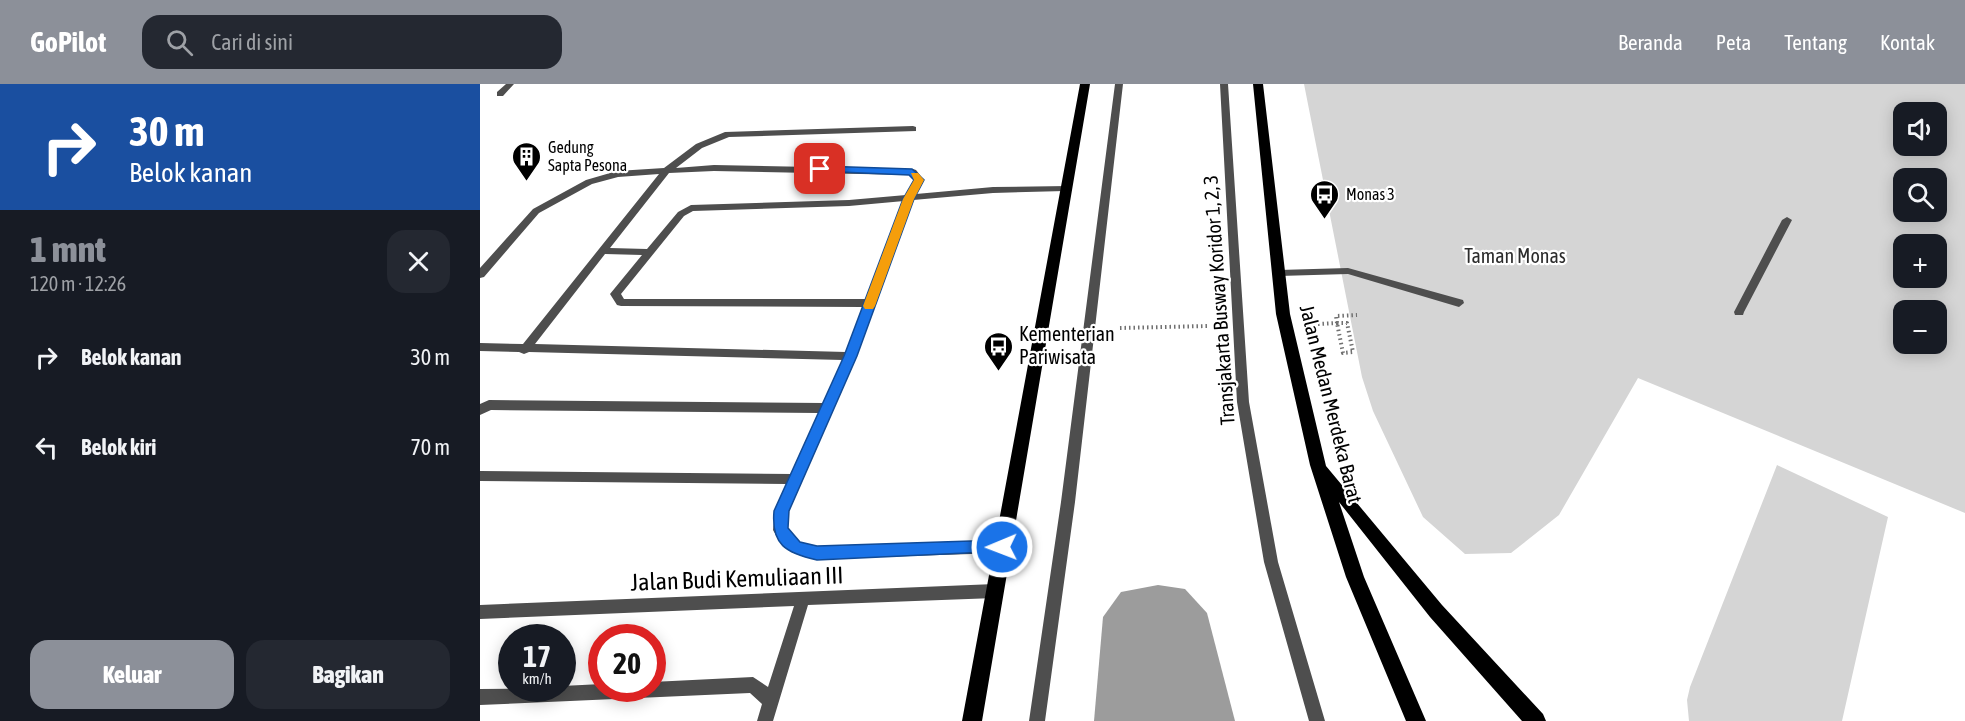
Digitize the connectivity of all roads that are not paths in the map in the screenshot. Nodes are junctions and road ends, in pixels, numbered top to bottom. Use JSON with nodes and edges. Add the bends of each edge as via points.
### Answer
{"nodes":[{"id":1,"x":510,"y":84,"type":"edge"},
{"id":2,"x":1085,"y":84,"type":"edge"},
{"id":3,"x":1119,"y":84,"type":"edge"},
{"id":4,"x":1224,"y":84,"type":"edge"},
{"id":5,"x":1258,"y":84,"type":"edge"},
{"id":6,"x":500,"y":94,"type":"dead end"},
{"id":7,"x":913,"y":129,"type":"dead end"},
{"id":8,"x":666,"y":171,"type":"junction"},
{"id":9,"x":1065,"y":188,"type":"junction"},
{"id":10,"x":909,"y":199,"type":"junction"},
{"id":11,"x":1787,"y":220,"type":"dead end"},
{"id":12,"x":602,"y":251,"type":"junction"},
{"id":13,"x":648,"y":252,"type":"junction"},
{"id":14,"x":1279,"y":273,"type":"junction"},
{"id":15,"x":480,"y":275,"type":"edge"},
{"id":16,"x":870,"y":303,"type":"junction"},
{"id":17,"x":1459,"y":303,"type":"dead end"},
{"id":18,"x":1738,"y":312,"type":"dead end"},
{"id":19,"x":480,"y":347,"type":"edge"},
{"id":20,"x":524,"y":350,"type":"junction"},
{"id":21,"x":850,"y":356,"type":"junction"},
{"id":22,"x":827,"y":408,"type":"junction"},
{"id":23,"x":480,"y":410,"type":"edge"},
{"id":24,"x":1318,"y":465,"type":"junction"},
{"id":25,"x":480,"y":476,"type":"edge"},
{"id":26,"x":796,"y":479,"type":"junction"},
{"id":27,"x":1002,"y":547,"type":"junction"},
{"id":28,"x":995,"y":591,"type":"junction"},
{"id":29,"x":803,"y":599,"type":"junction"},
{"id":30,"x":480,"y":612,"type":"edge"},
{"id":31,"x":480,"y":697,"type":"edge"},
{"id":32,"x":770,"y":700,"type":"junction"},
{"id":33,"x":765,"y":721,"type":"edge"},
{"id":34,"x":972,"y":721,"type":"edge"},
{"id":35,"x":1037,"y":721,"type":"edge"},
{"id":36,"x":1317,"y":721,"type":"edge"},
{"id":37,"x":1416,"y":721,"type":"edge"},
{"id":38,"x":1536,"y":721,"type":"edge"}],
"edges":[{"from":1,"to":6,"type":"street"},
{"from":2,"to":9,"type":"main road"},
{"from":3,"to":35,"type":"street"},
{"from":4,"to":36,"type":"street","name":"Transjakarta Busway Koridor 1, 2, 3","via":[[1243,402],[1270,562]]},
{"from":5,"to":14,"type":"main road","name":"Jalan Medan Merdeka Barat"},
{"from":7,"to":8,"type":"street","via":[[728,135],[699,146]]},
{"from":8,"to":10,"type":"street","via":[[714,168],[912,172],[919,180]]},
{"from":8,"to":12,"type":"street"},
{"from":8,"to":15,"type":"street","via":[[617,174],[560,196],[536,211]]},
{"from":9,"to":10,"type":"street","via":[[993,190]]},
{"from":9,"to":27,"type":"main road"},
{"from":10,"to":13,"type":"street","via":[[692,208],[681,214]]},
{"from":10,"to":16,"type":"street"},
{"from":11,"to":18,"type":"street"},
{"from":12,"to":13,"type":"street"},
{"from":12,"to":20,"type":"street"},
{"from":13,"to":16,"type":"street","via":[[615,294],[621,302]]},
{"from":14,"to":17,"type":"street","via":[[1347,271]]},
{"from":14,"to":24,"type":"main road","name":"Jalan Medan Merdeka Barat","via":[[1283,314]]},
{"from":16,"to":21,"type":"street"},
{"from":19,"to":20,"type":"street"},
{"from":20,"to":21,"type":"street"},
{"from":21,"to":22,"type":"street"},
{"from":22,"to":23,"type":"street","via":[[489,405]]},
{"from":22,"to":26,"type":"street"},
{"from":24,"to":37,"type":"main road","name":"Jalan Medan Merdeka Barat","via":[[1355,577]]},
{"from":24,"to":38,"type":"main road","via":[[1436,610]]},
{"from":25,"to":26,"type":"street"},
{"from":26,"to":27,"type":"street","via":[[782,511],[780,530],[795,548],[817,553]]},
{"from":27,"to":28,"type":"main road"},
{"from":28,"to":29,"type":"street","name":"Jalan Budi Kemuliaan III"},
{"from":28,"to":34,"type":"main road"},
{"from":29,"to":30,"type":"street","name":"Jalan Budi Kemuliaan III"},
{"from":29,"to":32,"type":"street"},
{"from":31,"to":32,"type":"street","via":[[753,685]]},
{"from":32,"to":33,"type":"street"}]}
